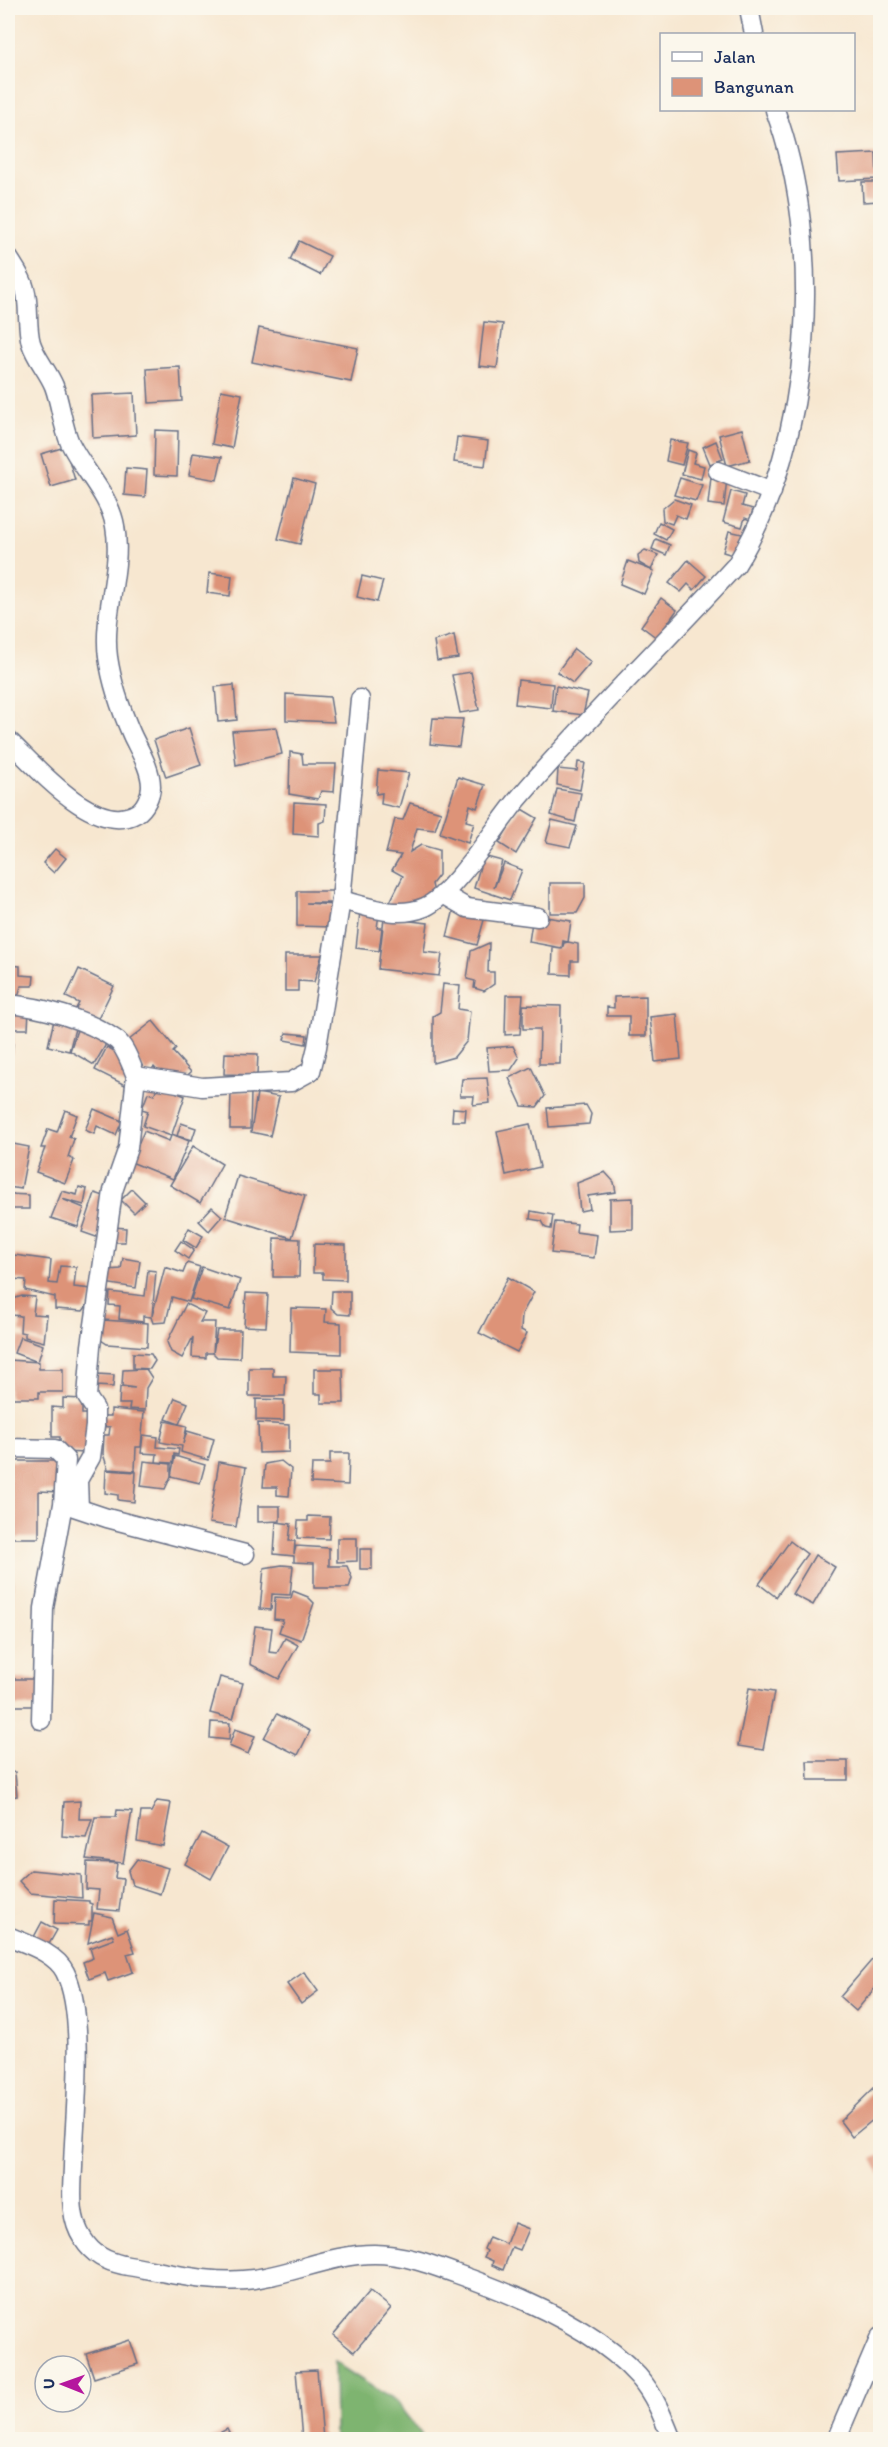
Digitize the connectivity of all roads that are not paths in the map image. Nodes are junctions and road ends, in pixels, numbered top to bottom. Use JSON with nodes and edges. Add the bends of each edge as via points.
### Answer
{"nodes":[{"id":1,"x":749,"y":8,"type":"edge"},
{"id":2,"x":754,"y":33,"type":"edge"},
{"id":3,"x":775,"y":111,"type":"edge"},
{"id":4,"x":8,"y":257,"type":"edge"},
{"id":5,"x":718,"y":471,"type":"dead end"},
{"id":6,"x":772,"y":492,"type":"junction"},
{"id":7,"x":360,"y":699,"type":"dead end"},
{"id":8,"x":8,"y":740,"type":"edge"},
{"id":9,"x":443,"y":894,"type":"junction"},
{"id":10,"x":341,"y":900,"type":"junction"},
{"id":11,"x":538,"y":917,"type":"dead end"},
{"id":12,"x":8,"y":1004,"type":"edge"},
{"id":13,"x":136,"y":1076,"type":"junction"},
{"id":14,"x":8,"y":1448,"type":"edge"},
{"id":15,"x":71,"y":1506,"type":"junction"},
{"id":16,"x":245,"y":1554,"type":"dead end"},
{"id":17,"x":41,"y":1720,"type":"dead end"},
{"id":18,"x":8,"y":1936,"type":"edge"},
{"id":19,"x":880,"y":2337,"type":"edge"},
{"id":20,"x":672,"y":2439,"type":"edge"},
{"id":21,"x":836,"y":2439,"type":"edge"}],
"edges":[{"from":1,"to":2,"type":"street"},
{"from":3,"to":6,"type":"street","via":[[798,190],[806,285],[788,441]]},
{"from":4,"to":8,"type":"street","via":[[25,289],[30,341],[54,384],[70,442],[115,524],[108,655],[118,701],[148,772],[148,800],[140,812],[128,818],[96,815]]},
{"from":5,"to":6,"type":"street"},
{"from":6,"to":9,"type":"street","via":[[754,537],[736,565],[520,798]]},
{"from":7,"to":10,"type":"street"},
{"from":9,"to":10,"type":"street","via":[[426,907],[399,913]]},
{"from":9,"to":11,"type":"street","via":[[467,908]]},
{"from":10,"to":13,"type":"street","via":[[311,1071],[291,1082],[202,1087]]},
{"from":12,"to":13,"type":"street","via":[[32,1006],[117,1039]]},
{"from":13,"to":15,"type":"street","via":[[128,1149],[113,1191],[95,1312],[87,1397],[95,1409],[91,1457],[78,1480]]},
{"from":14,"to":15,"type":"street","via":[[55,1449],[62,1454]]},
{"from":15,"to":16,"type":"street"},
{"from":15,"to":17,"type":"street","via":[[44,1608]]},
{"from":18,"to":20,"type":"street","via":[[49,1955],[64,1971],[71,1994],[76,2027],[72,2200],[81,2237],[91,2251],[106,2261],[123,2265],[235,2280],[255,2279],[350,2255],[397,2255],[421,2261],[512,2294],[562,2319],[615,2356],[647,2387]]},
{"from":19,"to":21,"type":"street"}]}
